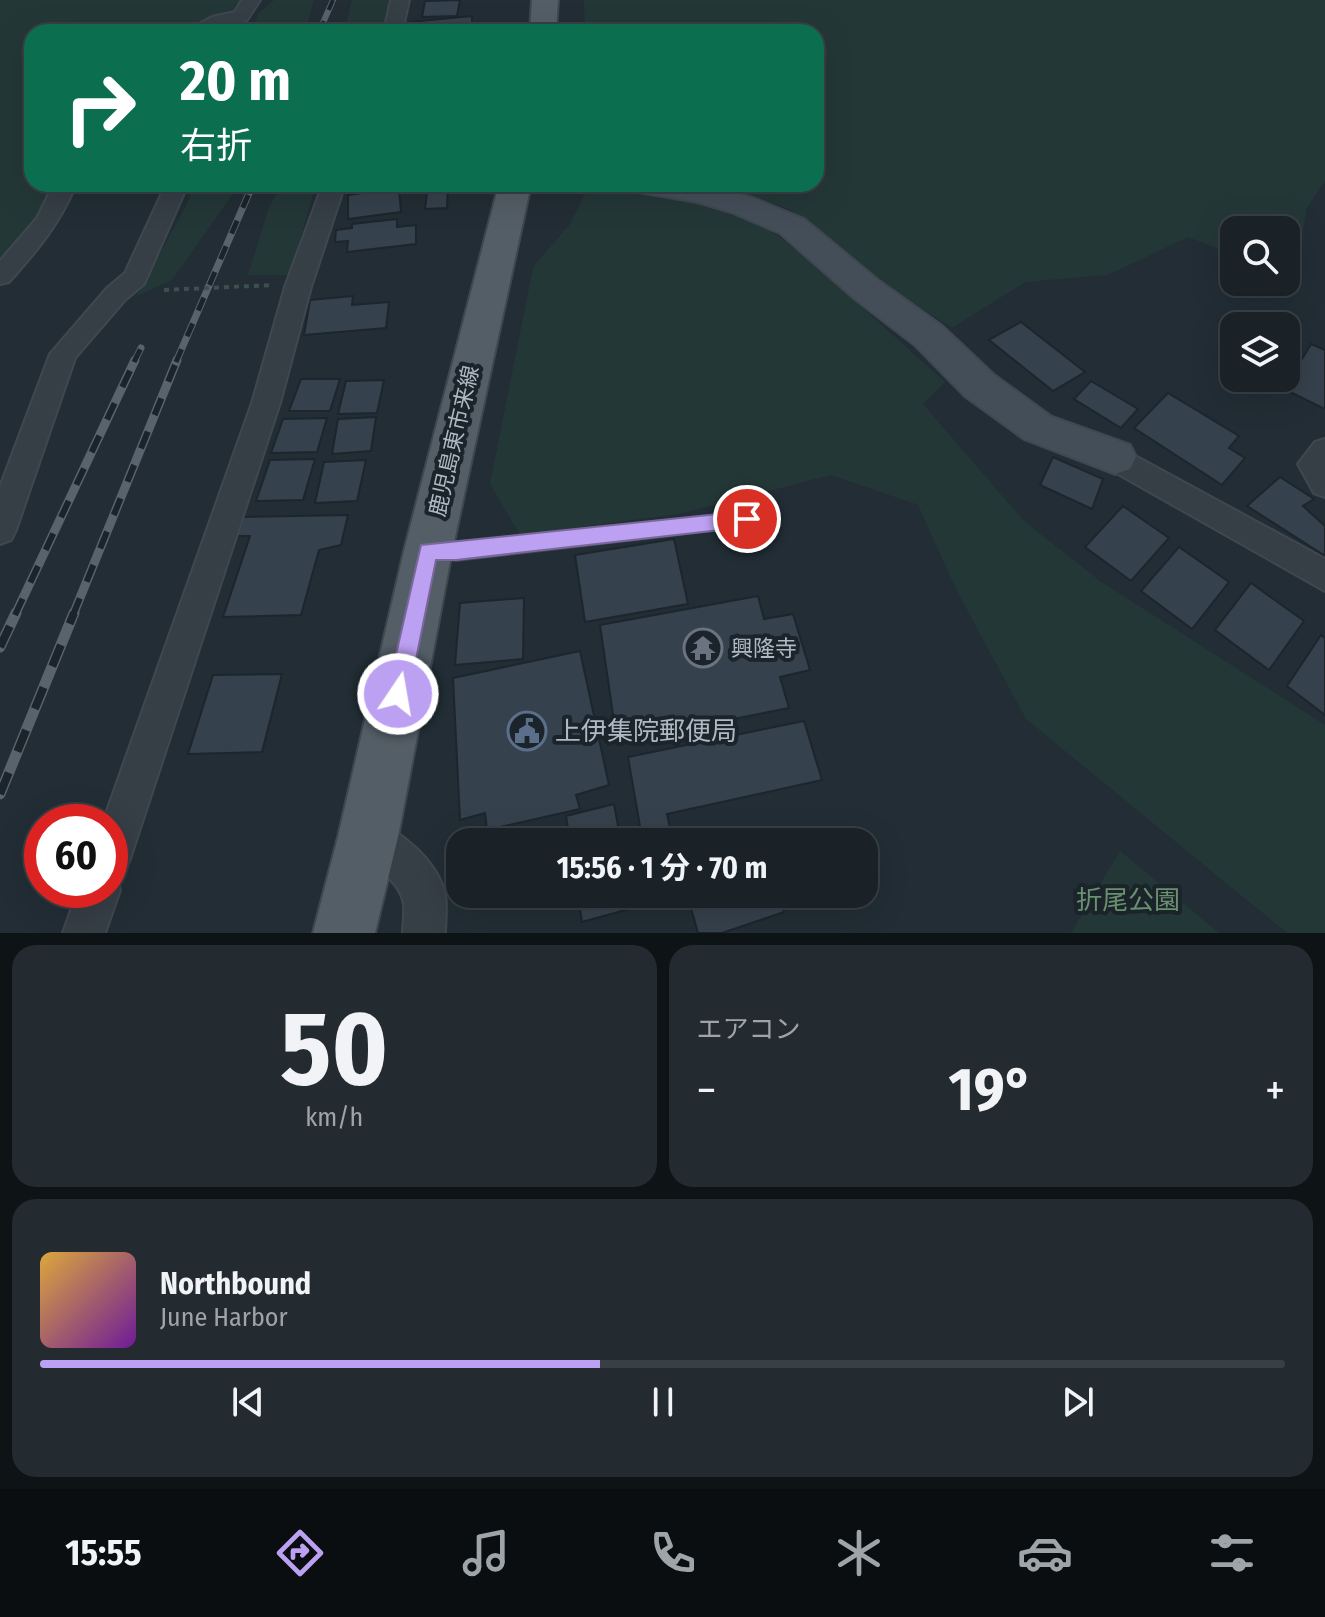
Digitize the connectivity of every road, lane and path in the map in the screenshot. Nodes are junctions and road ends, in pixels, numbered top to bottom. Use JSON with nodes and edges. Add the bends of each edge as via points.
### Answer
{"nodes":[{"id":1,"x":251,"y":0,"type":"edge"},
{"id":2,"x":260,"y":0,"type":"edge"},
{"id":3,"x":400,"y":0,"type":"edge"},
{"id":4,"x":545,"y":0,"type":"edge"},
{"id":5,"x":211,"y":24,"type":"edge"},
{"id":6,"x":238,"y":24,"type":"edge"},
{"id":7,"x":396,"y":24,"type":"edge"},
{"id":8,"x":544,"y":24,"type":"edge"},
{"id":9,"x":62,"y":192,"type":"edge"},
{"id":10,"x":173,"y":192,"type":"edge"},
{"id":11,"x":331,"y":192,"type":"edge"},
{"id":12,"x":513,"y":192,"type":"edge"},
{"id":13,"x":694,"y":192,"type":"edge"},
{"id":14,"x":0,"y":276,"type":"edge"},
{"id":15,"x":274,"y":285,"type":"dead end"},
{"id":16,"x":164,"y":290,"type":"dead end"},
{"id":17,"x":63,"y":354,"type":"junction"},
{"id":18,"x":1325,"y":451,"type":"edge"},
{"id":19,"x":1115,"y":457,"type":"joint"},
{"id":20,"x":0,"y":472,"type":"edge"},
{"id":21,"x":1325,"y":484,"type":"edge"},
{"id":22,"x":747,"y":519,"type":"dead end"},
{"id":23,"x":0,"y":530,"type":"edge"},
{"id":24,"x":428,"y":551,"type":"junction"},
{"id":25,"x":1325,"y":576,"type":"edge"},
{"id":26,"x":128,"y":806,"type":"edge"},
{"id":27,"x":368,"y":837,"type":"junction"},
{"id":28,"x":93,"y":908,"type":"edge"},
{"id":29,"x":84,"y":933,"type":"edge"},
{"id":30,"x":344,"y":933,"type":"edge"},
{"id":31,"x":424,"y":933,"type":"edge"}],
"edges":[{"from":1,"to":6,"type":"street"},
{"from":2,"to":6,"type":"street"},
{"from":3,"to":7,"type":"street"},
{"from":4,"to":8,"type":"main road"},
{"from":5,"to":6,"type":"street"},
{"from":9,"to":14,"type":"street","via":[[39,234]]},
{"from":10,"to":17,"type":"street","via":[[135,278]]},
{"from":11,"to":26,"type":"street","via":[[266,403]]},
{"from":12,"to":24,"type":"main road","name":"鹿児島東市来線"},
{"from":13,"to":19,"type":"street","via":[[792,226],[929,336],[980,386],[1038,428]]},
{"from":15,"to":16,"type":"path","bridge":true},
{"from":17,"to":20,"type":"lane","via":[[12,466]]},
{"from":17,"to":23,"type":"street"},
{"from":18,"to":21,"type":"street","via":[[1313,464]]},
{"from":19,"to":25,"type":"street"},
{"from":22,"to":24,"type":"lane"},
{"from":24,"to":27,"type":"main road","name":"鹿児島東市来線"},
{"from":27,"to":30,"type":"main road","name":"鹿児島東市来線"},
{"from":27,"to":31,"type":"street","via":[[401,860],[424,895]]},
{"from":28,"to":29,"type":"street"}]}
